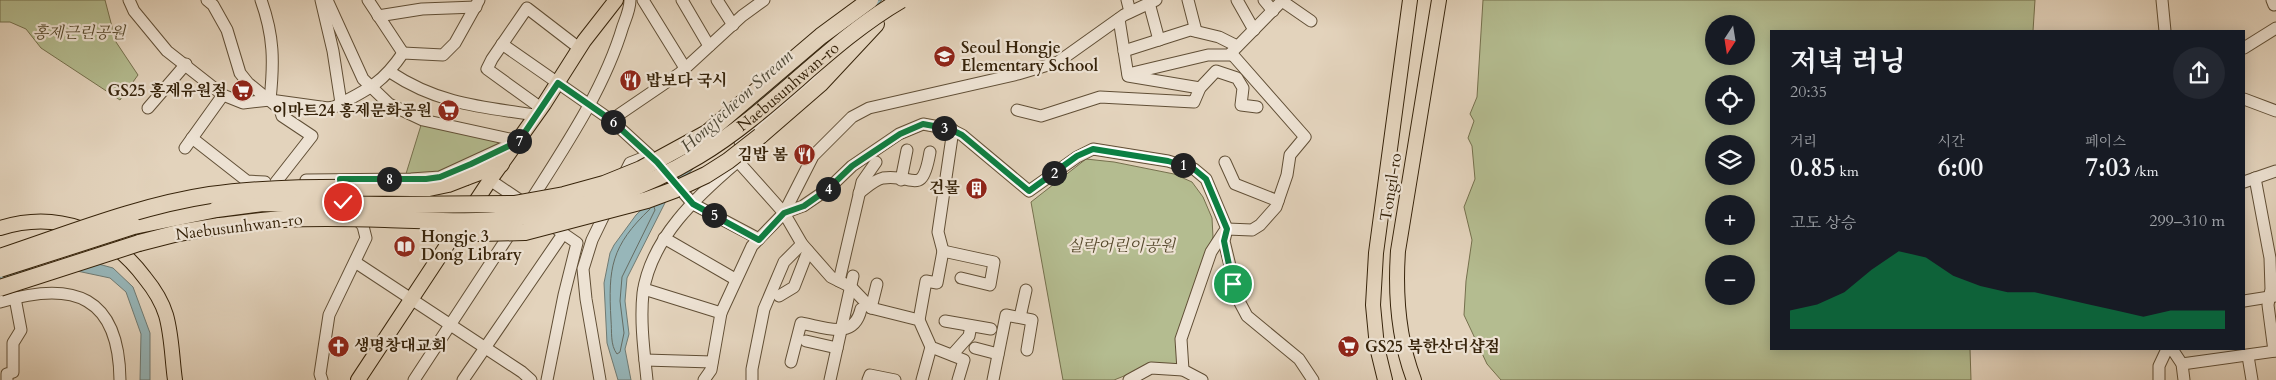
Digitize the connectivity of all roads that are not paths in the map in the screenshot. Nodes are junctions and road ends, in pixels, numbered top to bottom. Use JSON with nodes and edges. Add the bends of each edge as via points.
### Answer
{"nodes":[{"id":1,"x":129,"y":0,"type":"edge"},
{"id":2,"x":207,"y":0,"type":"edge"},
{"id":3,"x":261,"y":0,"type":"edge"},
{"id":4,"x":321,"y":0,"type":"edge"},
{"id":5,"x":326,"y":0,"type":"edge"},
{"id":6,"x":368,"y":0,"type":"edge"},
{"id":7,"x":616,"y":0,"type":"edge"},
{"id":8,"x":630,"y":0,"type":"edge"},
{"id":9,"x":643,"y":0,"type":"edge"},
{"id":10,"x":682,"y":0,"type":"edge"},
{"id":11,"x":717,"y":0,"type":"edge"},
{"id":12,"x":764,"y":0,"type":"edge"},
{"id":13,"x":870,"y":0,"type":"edge"},
{"id":14,"x":888,"y":0,"type":"edge"},
{"id":15,"x":901,"y":0,"type":"edge"},
{"id":16,"x":908,"y":0,"type":"edge"},
{"id":17,"x":1127,"y":0,"type":"edge"},
{"id":18,"x":1188,"y":0,"type":"edge"},
{"id":19,"x":1237,"y":0,"type":"edge"},
{"id":20,"x":1264,"y":0,"type":"edge"},
{"id":21,"x":1410,"y":0,"type":"edge"},
{"id":22,"x":1439,"y":0,"type":"edge"},
{"id":23,"x":2162,"y":0,"type":"edge"},
{"id":24,"x":1152,"y":1,"type":"edge"},
{"id":25,"x":1282,"y":1,"type":"edge"},
{"id":26,"x":478,"y":3,"type":"edge"},
{"id":27,"x":1273,"y":11,"type":"junction"},
{"id":28,"x":1130,"y":12,"type":"junction"},
{"id":29,"x":378,"y":16,"type":"junction"},
{"id":30,"x":1119,"y":19,"type":"junction"},
{"id":31,"x":1311,"y":21,"type":"dead end"},
{"id":32,"x":733,"y":24,"type":"junction"},
{"id":33,"x":876,"y":24,"type":"junction"},
{"id":34,"x":2276,"y":28,"type":"edge"},
{"id":35,"x":1254,"y":30,"type":"junction"},
{"id":36,"x":2165,"y":30,"type":"edge"},
{"id":37,"x":1196,"y":31,"type":"junction"},
{"id":38,"x":1159,"y":40,"type":"junction"},
{"id":39,"x":502,"y":44,"type":"junction"},
{"id":40,"x":709,"y":46,"type":"junction"},
{"id":41,"x":2245,"y":47,"type":"edge"},
{"id":42,"x":579,"y":48,"type":"junction"},
{"id":43,"x":1124,"y":50,"type":"junction"},
{"id":44,"x":1235,"y":51,"type":"junction"},
{"id":45,"x":403,"y":53,"type":"junction"},
{"id":46,"x":186,"y":64,"type":"junction"},
{"id":47,"x":685,"y":68,"type":"junction"},
{"id":48,"x":390,"y":72,"type":"junction"},
{"id":49,"x":1128,"y":75,"type":"junction"},
{"id":50,"x":558,"y":83,"type":"junction"},
{"id":51,"x":372,"y":87,"type":"junction"},
{"id":52,"x":1200,"y":88,"type":"junction"},
{"id":53,"x":223,"y":95,"type":"junction"},
{"id":54,"x":2245,"y":99,"type":"edge"},
{"id":55,"x":270,"y":100,"type":"junction"},
{"id":56,"x":342,"y":103,"type":"junction"},
{"id":57,"x":589,"y":105,"type":"junction"},
{"id":58,"x":1257,"y":107,"type":"dead end"},
{"id":59,"x":148,"y":108,"type":"dead end"},
{"id":60,"x":1017,"y":110,"type":"dead end"},
{"id":61,"x":2276,"y":111,"type":"edge"},
{"id":62,"x":539,"y":112,"type":"junction"},
{"id":63,"x":611,"y":120,"type":"junction"},
{"id":64,"x":953,"y":130,"type":"junction"},
{"id":65,"x":192,"y":138,"type":"junction"},
{"id":66,"x":519,"y":141,"type":"junction"},
{"id":67,"x":185,"y":148,"type":"dead end"},
{"id":68,"x":907,"y":150,"type":"dead end"},
{"id":69,"x":729,"y":151,"type":"junction"},
{"id":70,"x":930,"y":152,"type":"dead end"},
{"id":71,"x":648,"y":156,"type":"junction"},
{"id":72,"x":738,"y":162,"type":"junction"},
{"id":73,"x":876,"y":162,"type":"dead end"},
{"id":74,"x":1225,"y":162,"type":"dead end"},
{"id":75,"x":501,"y":164,"type":"junction"},
{"id":76,"x":2276,"y":171,"type":"edge"},
{"id":77,"x":2255,"y":178,"type":"junction"},
{"id":78,"x":340,"y":179,"type":"junction"},
{"id":79,"x":490,"y":180,"type":"junction"},
{"id":80,"x":901,"y":180,"type":"junction"},
{"id":81,"x":276,"y":182,"type":"junction"},
{"id":82,"x":2245,"y":182,"type":"edge"},
{"id":83,"x":859,"y":193,"type":"junction"},
{"id":84,"x":1278,"y":201,"type":"junction"},
{"id":85,"x":693,"y":204,"type":"junction"},
{"id":86,"x":528,"y":206,"type":"junction"},
{"id":87,"x":784,"y":213,"type":"junction"},
{"id":88,"x":384,"y":219,"type":"junction"},
{"id":89,"x":0,"y":228,"type":"edge"},
{"id":90,"x":1227,"y":229,"type":"junction"},
{"id":91,"x":563,"y":234,"type":"junction"},
{"id":92,"x":664,"y":238,"type":"junction"},
{"id":93,"x":759,"y":240,"type":"junction"},
{"id":94,"x":805,"y":247,"type":"junction"},
{"id":95,"x":943,"y":251,"type":"junction"},
{"id":96,"x":0,"y":257,"type":"edge"},
{"id":97,"x":355,"y":262,"type":"junction"},
{"id":98,"x":0,"y":269,"type":"edge"},
{"id":99,"x":961,"y":278,"type":"dead end"},
{"id":100,"x":735,"y":279,"type":"junction"},
{"id":101,"x":839,"y":280,"type":"junction"},
{"id":102,"x":852,"y":281,"type":"junction"},
{"id":103,"x":877,"y":284,"type":"dead end"},
{"id":104,"x":0,"y":288,"type":"edge"},
{"id":105,"x":644,"y":289,"type":"junction"},
{"id":106,"x":1026,"y":290,"type":"dead end"},
{"id":107,"x":779,"y":296,"type":"dead end"},
{"id":108,"x":2273,"y":297,"type":"edge"},
{"id":109,"x":15,"y":298,"type":"junction"},
{"id":110,"x":410,"y":298,"type":"junction"},
{"id":111,"x":0,"y":302,"type":"edge"},
{"id":112,"x":2245,"y":302,"type":"edge"},
{"id":113,"x":866,"y":309,"type":"junction"},
{"id":114,"x":721,"y":313,"type":"junction"},
{"id":115,"x":1020,"y":317,"type":"junction"},
{"id":116,"x":919,"y":320,"type":"junction"},
{"id":117,"x":945,"y":320,"type":"dead end"},
{"id":118,"x":451,"y":326,"type":"junction"},
{"id":119,"x":971,"y":326,"type":"junction"},
{"id":120,"x":991,"y":329,"type":"dead end"},
{"id":121,"x":841,"y":331,"type":"junction"},
{"id":122,"x":806,"y":341,"type":"dead end"},
{"id":123,"x":931,"y":346,"type":"junction"},
{"id":124,"x":484,"y":348,"type":"junction"},
{"id":125,"x":837,"y":348,"type":"junction"},
{"id":126,"x":975,"y":348,"type":"dead end"},
{"id":127,"x":1027,"y":350,"type":"dead end"},
{"id":128,"x":2167,"y":350,"type":"edge"},
{"id":129,"x":2173,"y":350,"type":"edge"},
{"id":130,"x":2275,"y":351,"type":"edge"},
{"id":131,"x":998,"y":354,"type":"junction"},
{"id":132,"x":952,"y":355,"type":"junction"},
{"id":133,"x":2248,"y":356,"type":"junction"},
{"id":134,"x":645,"y":360,"type":"junction"},
{"id":135,"x":712,"y":362,"type":"junction"},
{"id":136,"x":791,"y":362,"type":"dead end"},
{"id":137,"x":2182,"y":364,"type":"junction"},
{"id":138,"x":1183,"y":370,"type":"junction"},
{"id":139,"x":523,"y":377,"type":"edge"},
{"id":140,"x":7,"y":380,"type":"edge"},
{"id":141,"x":120,"y":380,"type":"edge"},
{"id":142,"x":175,"y":380,"type":"edge"},
{"id":143,"x":322,"y":380,"type":"edge"},
{"id":144,"x":358,"y":380,"type":"edge"},
{"id":145,"x":414,"y":380,"type":"edge"},
{"id":146,"x":463,"y":380,"type":"edge"},
{"id":147,"x":547,"y":380,"type":"edge"},
{"id":148,"x":600,"y":380,"type":"edge"},
{"id":149,"x":647,"y":380,"type":"edge"},
{"id":150,"x":704,"y":380,"type":"edge"},
{"id":151,"x":752,"y":380,"type":"edge"},
{"id":152,"x":830,"y":380,"type":"edge"},
{"id":153,"x":868,"y":380,"type":"edge"},
{"id":154,"x":895,"y":380,"type":"edge"},
{"id":155,"x":922,"y":380,"type":"edge"},
{"id":156,"x":958,"y":380,"type":"edge"},
{"id":157,"x":993,"y":380,"type":"edge"},
{"id":158,"x":1129,"y":380,"type":"edge"},
{"id":159,"x":1202,"y":380,"type":"edge"},
{"id":160,"x":1313,"y":380,"type":"edge"},
{"id":161,"x":1385,"y":380,"type":"edge"},
{"id":162,"x":1414,"y":380,"type":"edge"},
{"id":163,"x":2159,"y":380,"type":"edge"},
{"id":164,"x":2184,"y":380,"type":"edge"},
{"id":165,"x":2252,"y":380,"type":"edge"}],
"edges":[{"from":1,"to":46,"type":"street","via":[[153,36]]},
{"from":2,"to":55,"type":"street","via":[[214,5],[227,30],[240,73]]},
{"from":3,"to":55,"type":"street","via":[[274,57]]},
{"from":4,"to":56,"type":"street"},
{"from":5,"to":51,"type":"street","via":[[363,79]]},
{"from":6,"to":29,"type":"street"},
{"from":7,"to":42,"type":"main road"},
{"from":8,"to":57,"type":"street","via":[[618,44]]},
{"from":9,"to":47,"type":"street"},
{"from":10,"to":40,"type":"street"},
{"from":11,"to":32,"type":"street"},
{"from":12,"to":32,"type":"street"},
{"from":13,"to":98,"type":"highway","name":"Naebusunhwan-ro","bridge":true,"via":[[821,36],[707,133],[641,170],[604,184],[514,204],[263,204],[217,209],[134,226]]},
{"from":14,"to":69,"type":"street","via":[[848,37],[812,78]]},
{"from":15,"to":88,"type":"highway","name":"Naebusunhwan-ro","bridge":true,"via":[[830,51],[733,134],[658,178],[566,210],[512,219]]},
{"from":16,"to":33,"type":"street"},
{"from":17,"to":28,"type":"street"},
{"from":18,"to":37,"type":"street"},
{"from":19,"to":35,"type":"street"},
{"from":20,"to":27,"type":"street"},
{"from":21,"to":161,"type":"main road","name":"Tongil-ro","via":[[1376,253],[1373,305],[1377,347]]},
{"from":22,"to":162,"type":"main road","name":"Tongil-ro","via":[[1398,257],[1396,291],[1399,322]]},
{"from":23,"to":36,"type":"street"},
{"from":24,"to":28,"type":"street"},
{"from":24,"to":38,"type":"street"},
{"from":25,"to":27,"type":"street"},
{"from":25,"to":31,"type":"street"},
{"from":26,"to":29,"type":"street"},
{"from":26,"to":45,"type":"street","via":[[455,43],[443,55]]},
{"from":27,"to":35,"type":"street"},
{"from":28,"to":30,"type":"street"},
{"from":29,"to":45,"type":"street"},
{"from":30,"to":43,"type":"street"},
{"from":30,"to":87,"type":"street","via":[[1058,62],[869,108],[852,117],[813,156]]},
{"from":32,"to":40,"type":"street"},
{"from":33,"to":72,"type":"street","via":[[826,83]]},
{"from":33,"to":88,"type":"highway","bridge":true,"via":[[820,84],[760,136],[728,161],[674,190],[525,232],[426,229]]},
{"from":34,"to":41,"type":"street"},
{"from":35,"to":44,"type":"street"},
{"from":37,"to":38,"type":"street"},
{"from":37,"to":44,"type":"street","via":[[1219,37]]},
{"from":38,"to":43,"type":"street"},
{"from":39,"to":42,"type":"street","via":[[527,8]]},
{"from":39,"to":50,"type":"street"},
{"from":39,"to":62,"type":"street","via":[[487,69]]},
{"from":40,"to":47,"type":"street"},
{"from":42,"to":50,"type":"main road"},
{"from":43,"to":49,"type":"street"},
{"from":44,"to":49,"type":"street"},
{"from":44,"to":84,"type":"street","via":[[1305,137],[1290,155]]},
{"from":45,"to":48,"type":"street"},
{"from":46,"to":53,"type":"street"},
{"from":46,"to":59,"type":"street"},
{"from":47,"to":63,"type":"street"},
{"from":48,"to":51,"type":"street"},
{"from":48,"to":62,"type":"street","via":[[410,86],[459,104]]},
{"from":49,"to":52,"type":"street"},
{"from":50,"to":57,"type":"street"},
{"from":50,"to":62,"type":"main road"},
{"from":51,"to":56,"type":"street"},
{"from":51,"to":66,"type":"street","via":[[389,104],[423,120]]},
{"from":52,"to":58,"type":"street","via":[[1216,71],[1237,78],[1243,88],[1241,105]]},
{"from":52,"to":60,"type":"street","via":[[1194,102],[1100,97],[1041,116]]},
{"from":53,"to":55,"type":"street","via":[[243,103]]},
{"from":53,"to":65,"type":"street"},
{"from":54,"to":61,"type":"street"},
{"from":55,"to":56,"type":"street","via":[[321,108]]},
{"from":55,"to":81,"type":"street","via":[[280,109],[282,116],[312,136]]},
{"from":57,"to":63,"type":"street"},
{"from":57,"to":86,"type":"street"},
{"from":62,"to":66,"type":"main road"},
{"from":63,"to":71,"type":"street"},
{"from":64,"to":87,"type":"street","via":[[923,124],[900,134],[852,166],[804,206]]},
{"from":64,"to":90,"type":"street","via":[[1029,191],[1077,156],[1093,149],[1168,161],[1194,169],[1206,179]]},
{"from":64,"to":95,"type":"street","via":[[938,232]]},
{"from":65,"to":67,"type":"street"},
{"from":65,"to":81,"type":"street","via":[[247,181]]},
{"from":66,"to":75,"type":"main road"},
{"from":66,"to":78,"type":"street","via":[[440,177]]},
{"from":68,"to":80,"type":"street"},
{"from":69,"to":72,"type":"street"},
{"from":69,"to":85,"type":"street","via":[[698,186]]},
{"from":70,"to":80,"type":"street","via":[[926,174],[921,179]]},
{"from":71,"to":85,"type":"street","bridge":true},
{"from":71,"to":148,"type":"street","via":[[630,163],[592,240],[584,270]]},
{"from":72,"to":85,"type":"street"},
{"from":72,"to":87,"type":"street"},
{"from":73,"to":83,"type":"street","via":[[862,182]]},
{"from":74,"to":84,"type":"street","via":[[1235,184]]},
{"from":75,"to":79,"type":"main road"},
{"from":75,"to":96,"type":"highway","bridge":true,"via":[[429,188],[286,189],[210,196],[130,214]]},
{"from":76,"to":77,"type":"street"},
{"from":77,"to":82,"type":"street"},
{"from":77,"to":108,"type":"street","via":[[2270,258]]},
{"from":78,"to":81,"type":"street"},
{"from":78,"to":97,"type":"street","via":[[343,202],[365,230],[365,241]]},
{"from":79,"to":86,"type":"street"},
{"from":79,"to":110,"type":"main road"},
{"from":80,"to":83,"type":"street","via":[[882,178]]},
{"from":83,"to":101,"type":"street"},
{"from":84,"to":90,"type":"street","via":[[1252,230]]},
{"from":85,"to":92,"type":"street"},
{"from":85,"to":93,"type":"street"},
{"from":86,"to":91,"type":"street"},
{"from":86,"to":118,"type":"street"},
{"from":87,"to":93,"type":"street"},
{"from":87,"to":94,"type":"street"},
{"from":88,"to":104,"type":"highway","name":"Naebusunhwan-ro","bridge":true,"via":[[284,219],[178,233]]},
{"from":89,"to":142,"type":"main road","via":[[37,222],[63,223],[90,231],[110,242],[132,261],[151,286],[166,315]]},
{"from":90,"to":138,"type":"street","via":[[1211,252],[1181,339]]},
{"from":90,"to":160,"type":"street","via":[[1224,241],[1238,300],[1247,316],[1298,359]]},
{"from":91,"to":124,"type":"street"},
{"from":91,"to":147,"type":"street","via":[[577,243]]},
{"from":92,"to":100,"type":"street"},
{"from":92,"to":105,"type":"street"},
{"from":93,"to":100,"type":"street","via":[[752,246]]},
{"from":94,"to":101,"type":"street","via":[[831,277]]},
{"from":94,"to":107,"type":"street","via":[[794,287]]},
{"from":94,"to":151,"type":"street","via":[[784,262],[764,309]]},
{"from":95,"to":99,"type":"street","via":[[994,262],[990,285]]},
{"from":95,"to":116,"type":"street","via":[[937,283],[926,281]]},
{"from":97,"to":110,"type":"street"},
{"from":97,"to":143,"type":"street","via":[[329,315],[320,374]]},
{"from":100,"to":114,"type":"street"},
{"from":101,"to":102,"type":"street"},
{"from":102,"to":113,"type":"street"},
{"from":102,"to":121,"type":"street"},
{"from":103,"to":113,"type":"street"},
{"from":105,"to":114,"type":"street"},
{"from":105,"to":134,"type":"street"},
{"from":106,"to":115,"type":"street"},
{"from":108,"to":112,"type":"street"},
{"from":108,"to":130,"type":"street","via":[[2268,305]]},
{"from":109,"to":111,"type":"street"},
{"from":109,"to":140,"type":"street","via":[[21,328],[13,342],[13,372],[7,374]]},
{"from":109,"to":141,"type":"street","via":[[67,293],[93,305],[112,329],[120,360]]},
{"from":110,"to":118,"type":"street"},
{"from":110,"to":144,"type":"main road"},
{"from":113,"to":116,"type":"street"},
{"from":113,"to":121,"type":"street","via":[[852,326]]},
{"from":114,"to":135,"type":"street"},
{"from":115,"to":127,"type":"street","via":[[1032,320]]},
{"from":115,"to":131,"type":"street","via":[[1006,314]]},
{"from":116,"to":123,"type":"street"},
{"from":117,"to":119,"type":"street"},
{"from":118,"to":124,"type":"street"},
{"from":118,"to":145,"type":"street"},
{"from":119,"to":120,"type":"street"},
{"from":119,"to":132,"type":"street","via":[[969,336]]},
{"from":121,"to":125,"type":"street"},
{"from":121,"to":136,"type":"street","via":[[801,323]]},
{"from":122,"to":125,"type":"street"},
{"from":123,"to":132,"type":"street"},
{"from":123,"to":155,"type":"street"},
{"from":124,"to":139,"type":"street"},
{"from":124,"to":146,"type":"street"},
{"from":125,"to":152,"type":"street"},
{"from":126,"to":131,"type":"street"},
{"from":128,"to":163,"type":"street","via":[[2159,366]]},
{"from":129,"to":137,"type":"street"},
{"from":130,"to":133,"type":"street"},
{"from":131,"to":157,"type":"street"},
{"from":132,"to":156,"type":"street","via":[[964,360]]},
{"from":133,"to":137,"type":"street"},
{"from":133,"to":165,"type":"street"},
{"from":134,"to":135,"type":"street"},
{"from":134,"to":149,"type":"street"},
{"from":135,"to":150,"type":"street"},
{"from":137,"to":164,"type":"street"},
{"from":138,"to":158,"type":"street","via":[[1151,368]]},
{"from":138,"to":159,"type":"street"},
{"from":153,"to":154,"type":"street","via":[[870,374]]}]}
